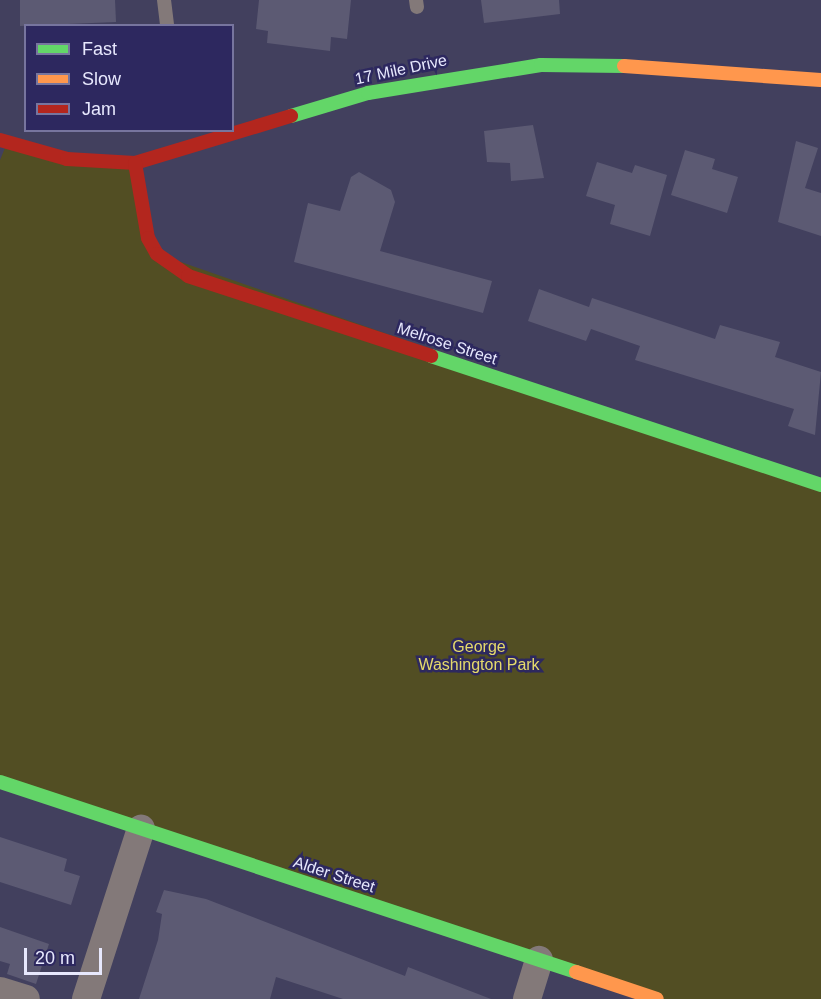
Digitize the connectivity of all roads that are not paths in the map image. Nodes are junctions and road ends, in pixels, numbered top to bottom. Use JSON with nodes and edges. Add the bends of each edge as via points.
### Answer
{"nodes":[{"id":1,"x":164,"y":0,"type":"edge"},
{"id":2,"x":167,"y":24,"type":"edge"},
{"id":3,"x":821,"y":80,"type":"edge"},
{"id":4,"x":0,"y":140,"type":"edge"},
{"id":5,"x":135,"y":163,"type":"junction"},
{"id":6,"x":821,"y":485,"type":"edge"},
{"id":7,"x":0,"y":782,"type":"edge"},
{"id":8,"x":141,"y":829,"type":"junction"},
{"id":9,"x":539,"y":960,"type":"junction"},
{"id":10,"x":0,"y":991,"type":"edge"},
{"id":11,"x":26,"y":999,"type":"edge"},
{"id":12,"x":86,"y":999,"type":"edge"},
{"id":13,"x":527,"y":999,"type":"edge"},
{"id":14,"x":657,"y":999,"type":"edge"}],
"edges":[{"from":1,"to":2,"type":"lane"},
{"from":3,"to":5,"type":"street","name":"17 Mile Drive","via":[[671,65],[485,71],[368,93]]},
{"from":4,"to":5,"type":"street","name":"17 Mile Drive","via":[[67,159]]},
{"from":5,"to":6,"type":"street","name":"Melrose Street","via":[[148,238],[158,254],[188,276]]},
{"from":7,"to":8,"type":"street","name":"Alder Street"},
{"from":8,"to":9,"type":"street","name":"Alder Street"},
{"from":8,"to":12,"type":"street"},
{"from":9,"to":13,"type":"street"},
{"from":9,"to":14,"type":"street","name":"Alder Street"},
{"from":10,"to":11,"type":"street"}]}
